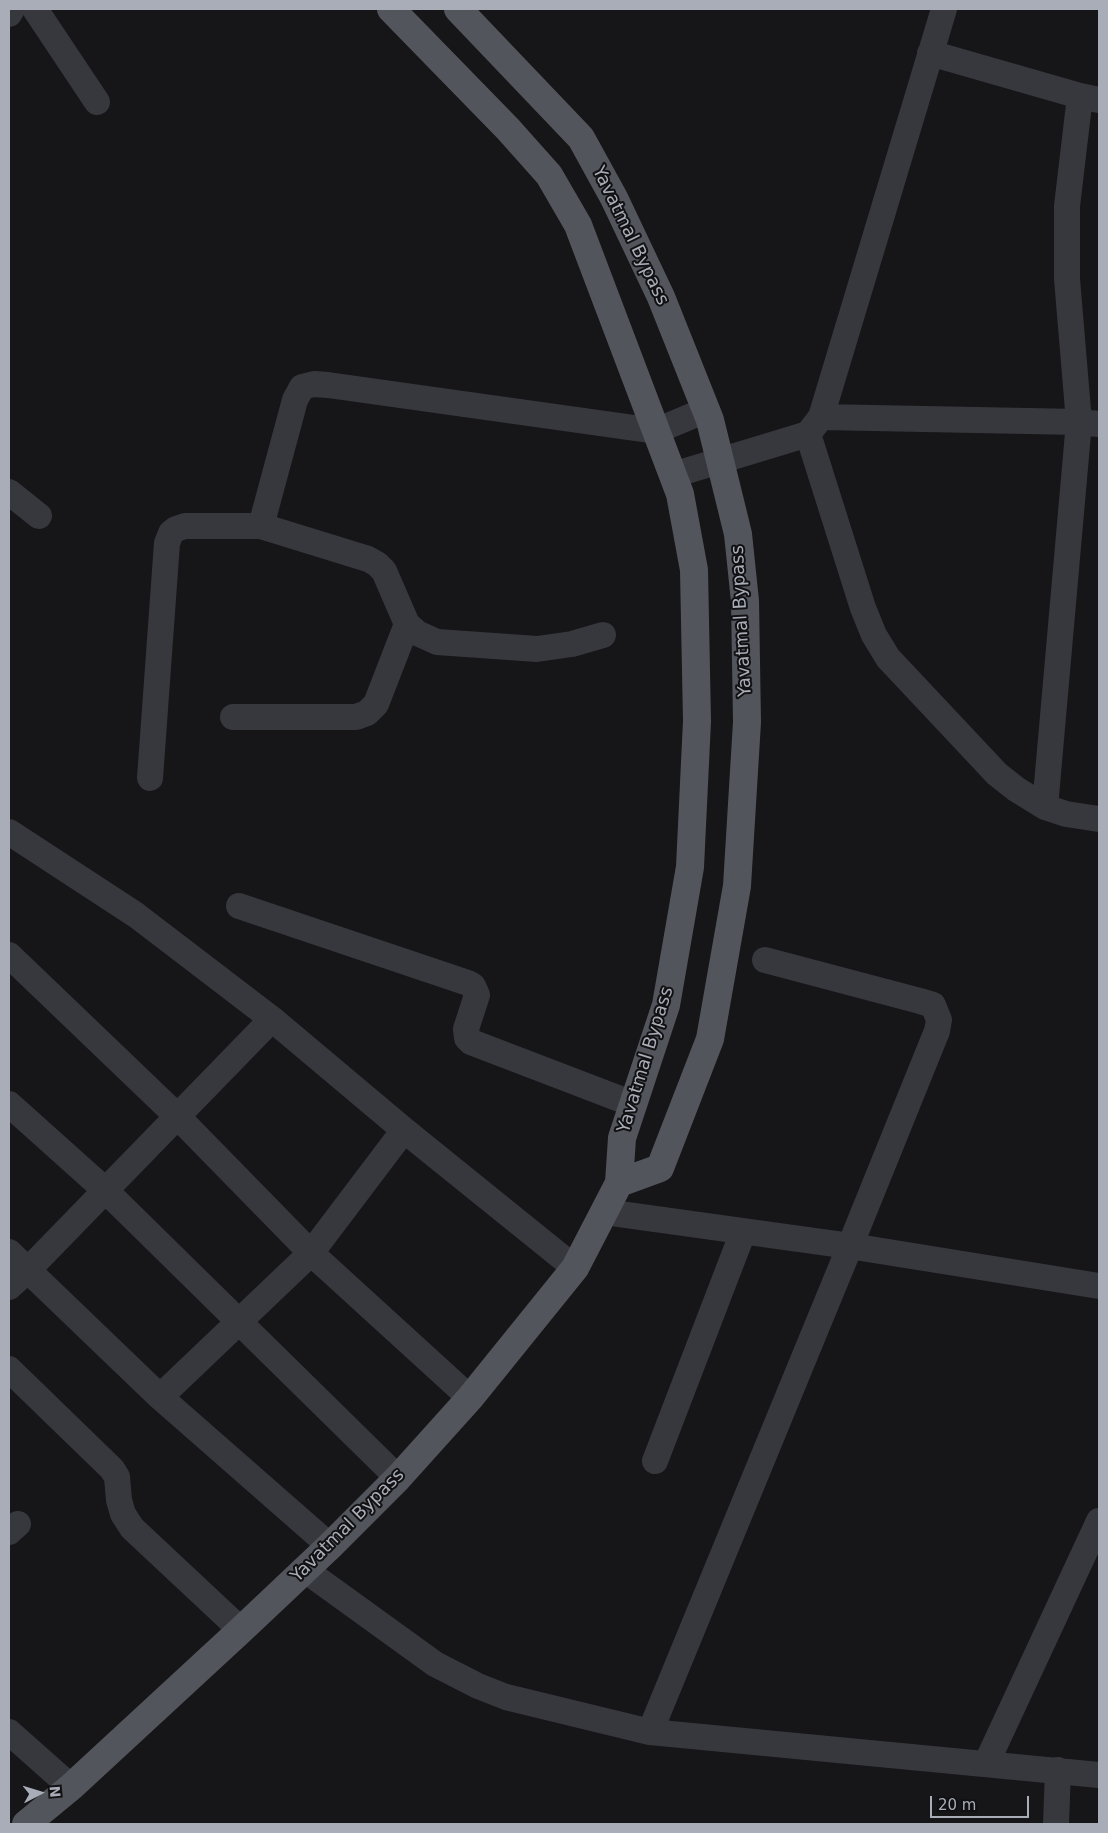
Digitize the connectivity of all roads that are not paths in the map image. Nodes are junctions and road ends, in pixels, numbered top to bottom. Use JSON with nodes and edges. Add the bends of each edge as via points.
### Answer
{"nodes":[{"id":1,"x":12,"y":9,"type":"edge"},
{"id":2,"x":36,"y":9,"type":"edge"},
{"id":3,"x":392,"y":9,"type":"edge"},
{"id":4,"x":458,"y":9,"type":"edge"},
{"id":5,"x":944,"y":9,"type":"edge"},
{"id":6,"x":9,"y":14,"type":"edge"},
{"id":7,"x":930,"y":53,"type":"junction"},
{"id":8,"x":1090,"y":98,"type":"edge"},
{"id":9,"x":97,"y":102,"type":"dead end"},
{"id":10,"x":706,"y":410,"type":"junction"},
{"id":11,"x":1089,"y":423,"type":"edge"},
{"id":12,"x":814,"y":426,"type":"junction"},
{"id":13,"x":656,"y":431,"type":"junction"},
{"id":14,"x":719,"y":460,"type":"junction"},
{"id":15,"x":673,"y":475,"type":"junction"},
{"id":16,"x":9,"y":492,"type":"edge"},
{"id":17,"x":40,"y":516,"type":"dead end"},
{"id":18,"x":261,"y":526,"type":"junction"},
{"id":19,"x":407,"y":624,"type":"junction"},
{"id":20,"x":603,"y":635,"type":"dead end"},
{"id":21,"x":233,"y":717,"type":"dead end"},
{"id":22,"x":150,"y":778,"type":"dead end"},
{"id":23,"x":1045,"y":807,"type":"junction"},
{"id":24,"x":1099,"y":819,"type":"edge"},
{"id":25,"x":9,"y":832,"type":"edge"},
{"id":26,"x":239,"y":906,"type":"dead end"},
{"id":27,"x":9,"y":955,"type":"edge"},
{"id":28,"x":765,"y":960,"type":"dead end"},
{"id":29,"x":272,"y":1019,"type":"junction"},
{"id":30,"x":9,"y":1104,"type":"edge"},
{"id":31,"x":633,"y":1104,"type":"junction"},
{"id":32,"x":177,"y":1116,"type":"junction"},
{"id":33,"x":404,"y":1130,"type":"junction"},
{"id":34,"x":619,"y":1183,"type":"junction"},
{"id":35,"x":105,"y":1190,"type":"junction"},
{"id":36,"x":605,"y":1212,"type":"junction"},
{"id":37,"x":743,"y":1232,"type":"junction"},
{"id":38,"x":850,"y":1246,"type":"junction"},
{"id":39,"x":9,"y":1252,"type":"edge"},
{"id":40,"x":311,"y":1253,"type":"junction"},
{"id":41,"x":575,"y":1268,"type":"junction"},
{"id":42,"x":28,"y":1270,"type":"junction"},
{"id":43,"x":1099,"y":1286,"type":"edge"},
{"id":44,"x":9,"y":1287,"type":"edge"},
{"id":45,"x":238,"y":1322,"type":"junction"},
{"id":46,"x":9,"y":1369,"type":"edge"},
{"id":47,"x":160,"y":1397,"type":"junction"},
{"id":48,"x":470,"y":1398,"type":"junction"},
{"id":49,"x":655,"y":1461,"type":"dead end"},
{"id":50,"x":398,"y":1478,"type":"junction"},
{"id":51,"x":1099,"y":1521,"type":"edge"},
{"id":52,"x":330,"y":1546,"type":"junction"},
{"id":53,"x":305,"y":1570,"type":"junction"},
{"id":54,"x":241,"y":1630,"type":"junction"},
{"id":55,"x":9,"y":1732,"type":"edge"},
{"id":56,"x":650,"y":1732,"type":"junction"},
{"id":57,"x":986,"y":1764,"type":"junction"},
{"id":58,"x":1058,"y":1770,"type":"junction"},
{"id":59,"x":1099,"y":1775,"type":"edge"},
{"id":60,"x":71,"y":1787,"type":"junction"},
{"id":61,"x":26,"y":1824,"type":"edge"},
{"id":62,"x":1056,"y":1824,"type":"edge"}],
"edges":[{"from":1,"to":6,"type":"street"},
{"from":2,"to":9,"type":"street"},
{"from":3,"to":13,"type":"main road","name":"Yavatmal Bypass","via":[[549,175],[578,225]]},
{"from":4,"to":10,"type":"main road","name":"Yavatmal Bypass","via":[[581,138],[614,198],[661,297]]},
{"from":5,"to":7,"type":"street"},
{"from":7,"to":8,"type":"street"},
{"from":7,"to":12,"type":"street"},
{"from":8,"to":11,"type":"street","via":[[1067,206],[1067,279]]},
{"from":10,"to":13,"type":"street"},
{"from":10,"to":14,"type":"main road","name":"Yavatmal Bypass"},
{"from":11,"to":12,"type":"street"},
{"from":11,"to":23,"type":"street"},
{"from":12,"to":14,"type":"street"},
{"from":12,"to":23,"type":"street","via":[[863,608],[874,635],[888,658],[997,774]]},
{"from":13,"to":15,"type":"main road","name":"Yavatmal Bypass"},
{"from":13,"to":18,"type":"street","via":[[314,384],[302,387],[294,400]]},
{"from":14,"to":15,"type":"street"},
{"from":14,"to":34,"type":"main road","name":"Yavatmal Bypass","via":[[738,534],[745,601],[747,722],[737,886],[710,1039],[660,1168]]},
{"from":15,"to":31,"type":"main road","name":"Yavatmal Bypass","via":[[680,494],[694,570],[697,721],[690,867],[666,1005]]},
{"from":16,"to":17,"type":"street"},
{"from":18,"to":19,"type":"street","via":[[360,555],[377,564],[384,571]]},
{"from":18,"to":22,"type":"street","via":[[185,526],[171,533],[167,543]]},
{"from":19,"to":20,"type":"street","via":[[417,633],[437,642],[528,648],[556,647]]},
{"from":19,"to":21,"type":"street","via":[[376,704],[367,714],[356,717]]},
{"from":23,"to":24,"type":"street"},
{"from":25,"to":29,"type":"street","via":[[136,915]]},
{"from":26,"to":31,"type":"street","via":[[468,983],[477,995],[466,1029],[471,1042]]},
{"from":27,"to":32,"type":"street"},
{"from":28,"to":38,"type":"street","via":[[933,1005],[939,1020]]},
{"from":29,"to":32,"type":"street"},
{"from":29,"to":33,"type":"street"},
{"from":30,"to":35,"type":"street"},
{"from":31,"to":34,"type":"main road","name":"Yavatmal Bypass","via":[[622,1138]]},
{"from":32,"to":35,"type":"street"},
{"from":32,"to":40,"type":"street"},
{"from":33,"to":40,"type":"street"},
{"from":33,"to":41,"type":"street"},
{"from":34,"to":36,"type":"main road","name":"Yavatmal Bypass"},
{"from":35,"to":42,"type":"street"},
{"from":35,"to":45,"type":"street"},
{"from":36,"to":37,"type":"street"},
{"from":36,"to":41,"type":"main road","name":"Yavatmal Bypass"},
{"from":37,"to":38,"type":"street"},
{"from":37,"to":49,"type":"street"},
{"from":38,"to":43,"type":"street"},
{"from":38,"to":56,"type":"street"},
{"from":39,"to":42,"type":"street"},
{"from":40,"to":45,"type":"street"},
{"from":40,"to":48,"type":"street"},
{"from":41,"to":48,"type":"main road","name":"Yavatmal Bypass"},
{"from":42,"to":44,"type":"street"},
{"from":42,"to":47,"type":"street"},
{"from":45,"to":47,"type":"street"},
{"from":45,"to":50,"type":"street"},
{"from":46,"to":54,"type":"street","via":[[112,1469],[117,1477],[123,1514],[132,1528]]},
{"from":47,"to":52,"type":"street"},
{"from":48,"to":50,"type":"main road","name":"Yavatmal Bypass"},
{"from":50,"to":52,"type":"main road","name":"Yavatmal Bypass"},
{"from":51,"to":57,"type":"street"},
{"from":52,"to":53,"type":"main road","name":"Yavatmal Bypass"},
{"from":53,"to":54,"type":"main road","name":"Yavatmal Bypass"},
{"from":53,"to":56,"type":"street","via":[[454,1675],[506,1697]]},
{"from":54,"to":60,"type":"main road","name":"Yavatmal Bypass"},
{"from":55,"to":60,"type":"street"},
{"from":56,"to":57,"type":"street"},
{"from":57,"to":58,"type":"street"},
{"from":58,"to":59,"type":"street"},
{"from":58,"to":62,"type":"street"},
{"from":60,"to":61,"type":"main road","name":"Yavatmal Bypass"}]}
